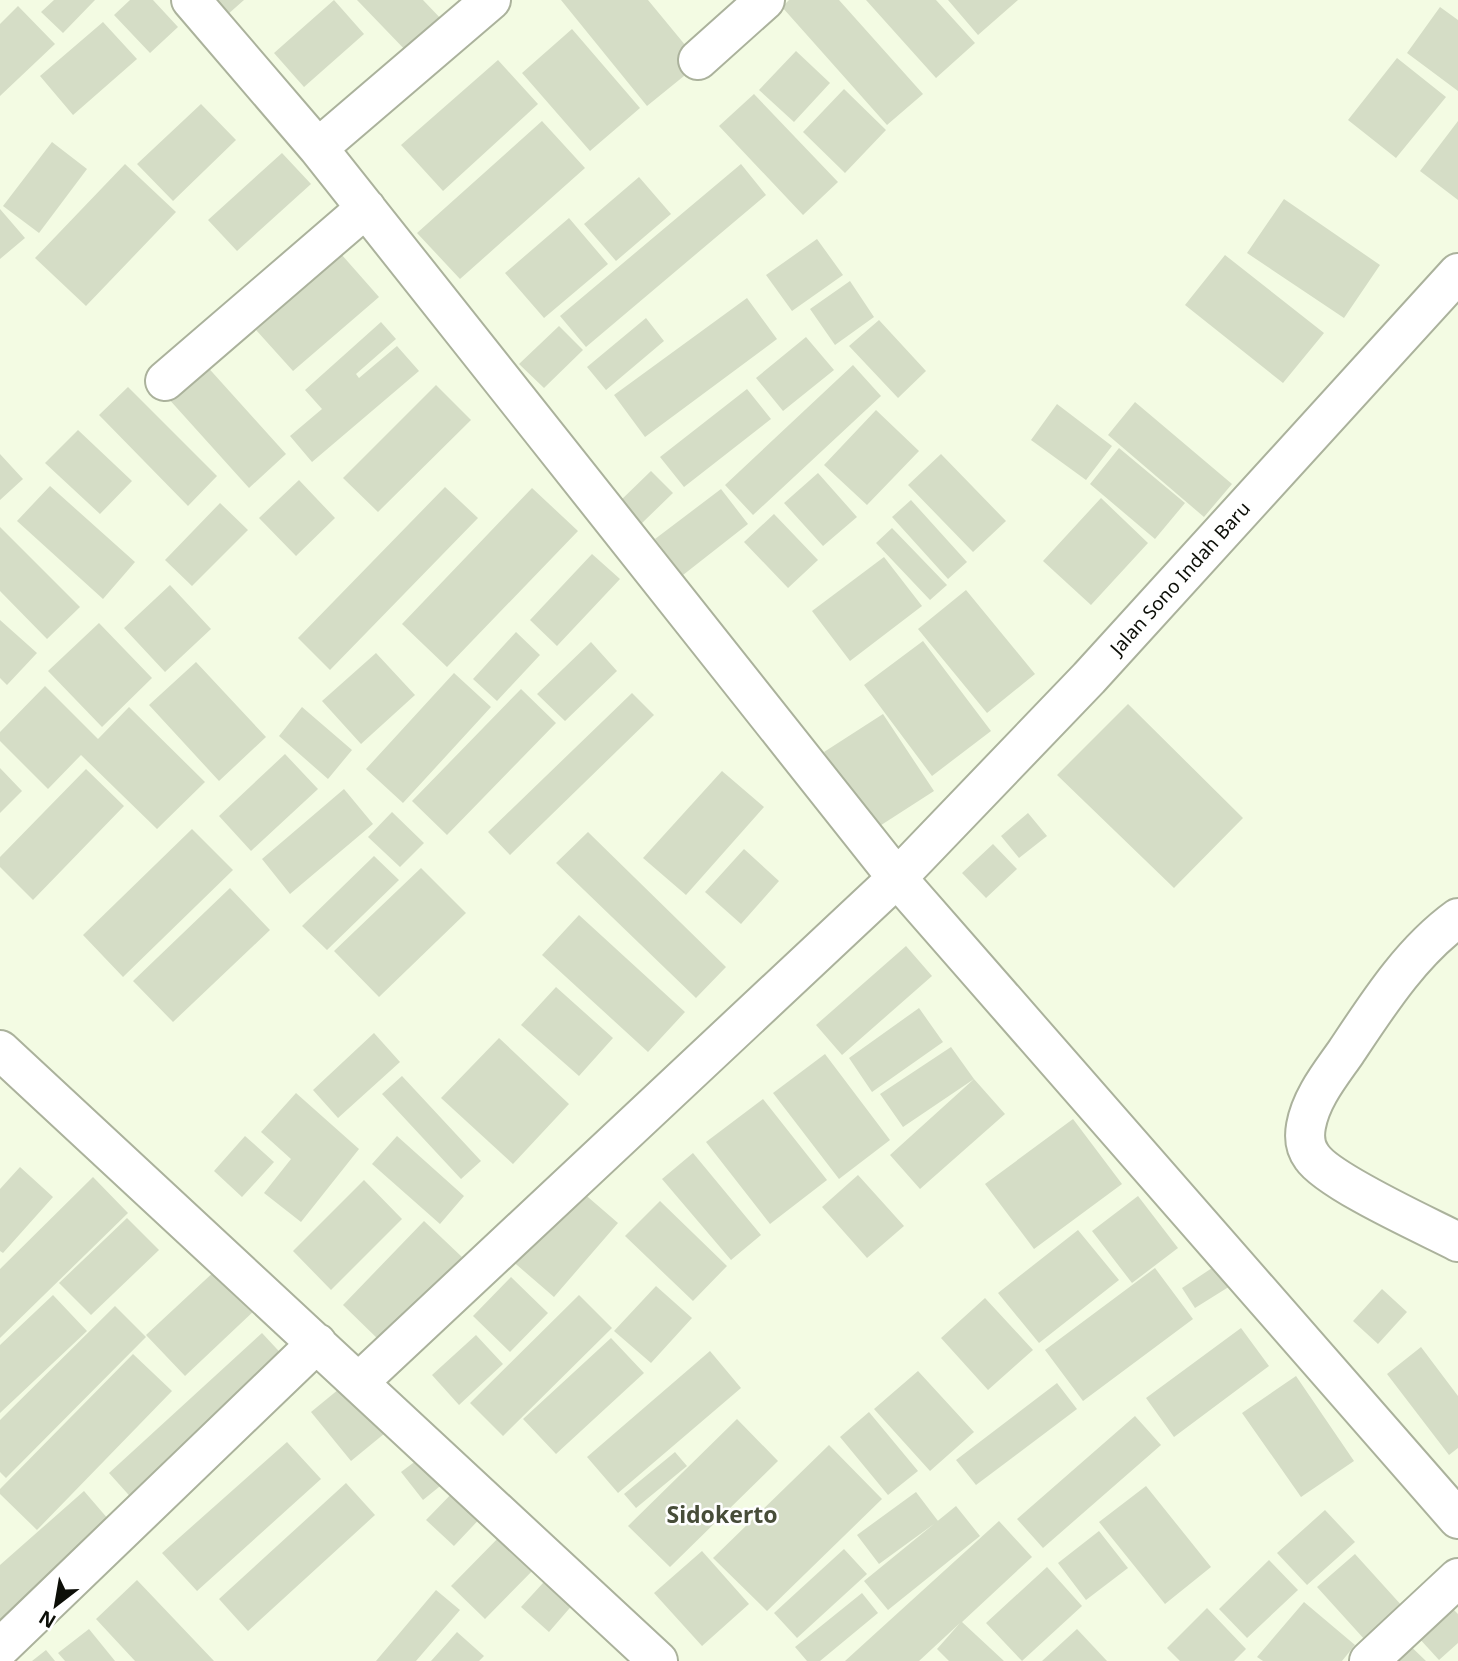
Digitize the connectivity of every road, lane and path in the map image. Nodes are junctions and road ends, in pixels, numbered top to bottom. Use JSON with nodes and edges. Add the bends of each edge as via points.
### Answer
{"nodes":[{"id":1,"x":191,"y":0,"type":"edge"},
{"id":2,"x":491,"y":0,"type":"edge"},
{"id":3,"x":765,"y":0,"type":"edge"},
{"id":4,"x":698,"y":60,"type":"dead end"},
{"id":5,"x":318,"y":148,"type":"junction"},
{"id":6,"x":366,"y":208,"type":"junction"},
{"id":7,"x":1458,"y":273,"type":"edge"},
{"id":8,"x":165,"y":381,"type":"dead end"},
{"id":9,"x":897,"y":878,"type":"junction"},
{"id":10,"x":1458,"y":918,"type":"edge"},
{"id":11,"x":0,"y":1050,"type":"edge"},
{"id":12,"x":1458,"y":1242,"type":"edge"},
{"id":13,"x":317,"y":1343,"type":"junction"},
{"id":14,"x":359,"y":1382,"type":"junction"},
{"id":15,"x":1458,"y":1519,"type":"edge"},
{"id":16,"x":1458,"y":1578,"type":"edge"},
{"id":17,"x":0,"y":1648,"type":"edge"},
{"id":18,"x":658,"y":1661,"type":"edge"},
{"id":19,"x":1368,"y":1661,"type":"edge"}],
"edges":[{"from":1,"to":5,"type":"street"},
{"from":2,"to":5,"type":"street"},
{"from":3,"to":4,"type":"street"},
{"from":5,"to":6,"type":"street"},
{"from":6,"to":8,"type":"street"},
{"from":6,"to":9,"type":"street"},
{"from":7,"to":9,"type":"street","name":"Jalan Sono Indah Baru","via":[[1090,678]]},
{"from":9,"to":14,"type":"street","name":"Jalan Sono Indah Baru"},
{"from":9,"to":15,"type":"street"},
{"from":10,"to":12,"type":"street","via":[[1410,963],[1361,1029],[1318,1093],[1306,1136],[1314,1160],[1333,1175]]},
{"from":11,"to":13,"type":"street"},
{"from":13,"to":14,"type":"street"},
{"from":13,"to":17,"type":"street"},
{"from":14,"to":18,"type":"street"},
{"from":16,"to":19,"type":"street"}]}
